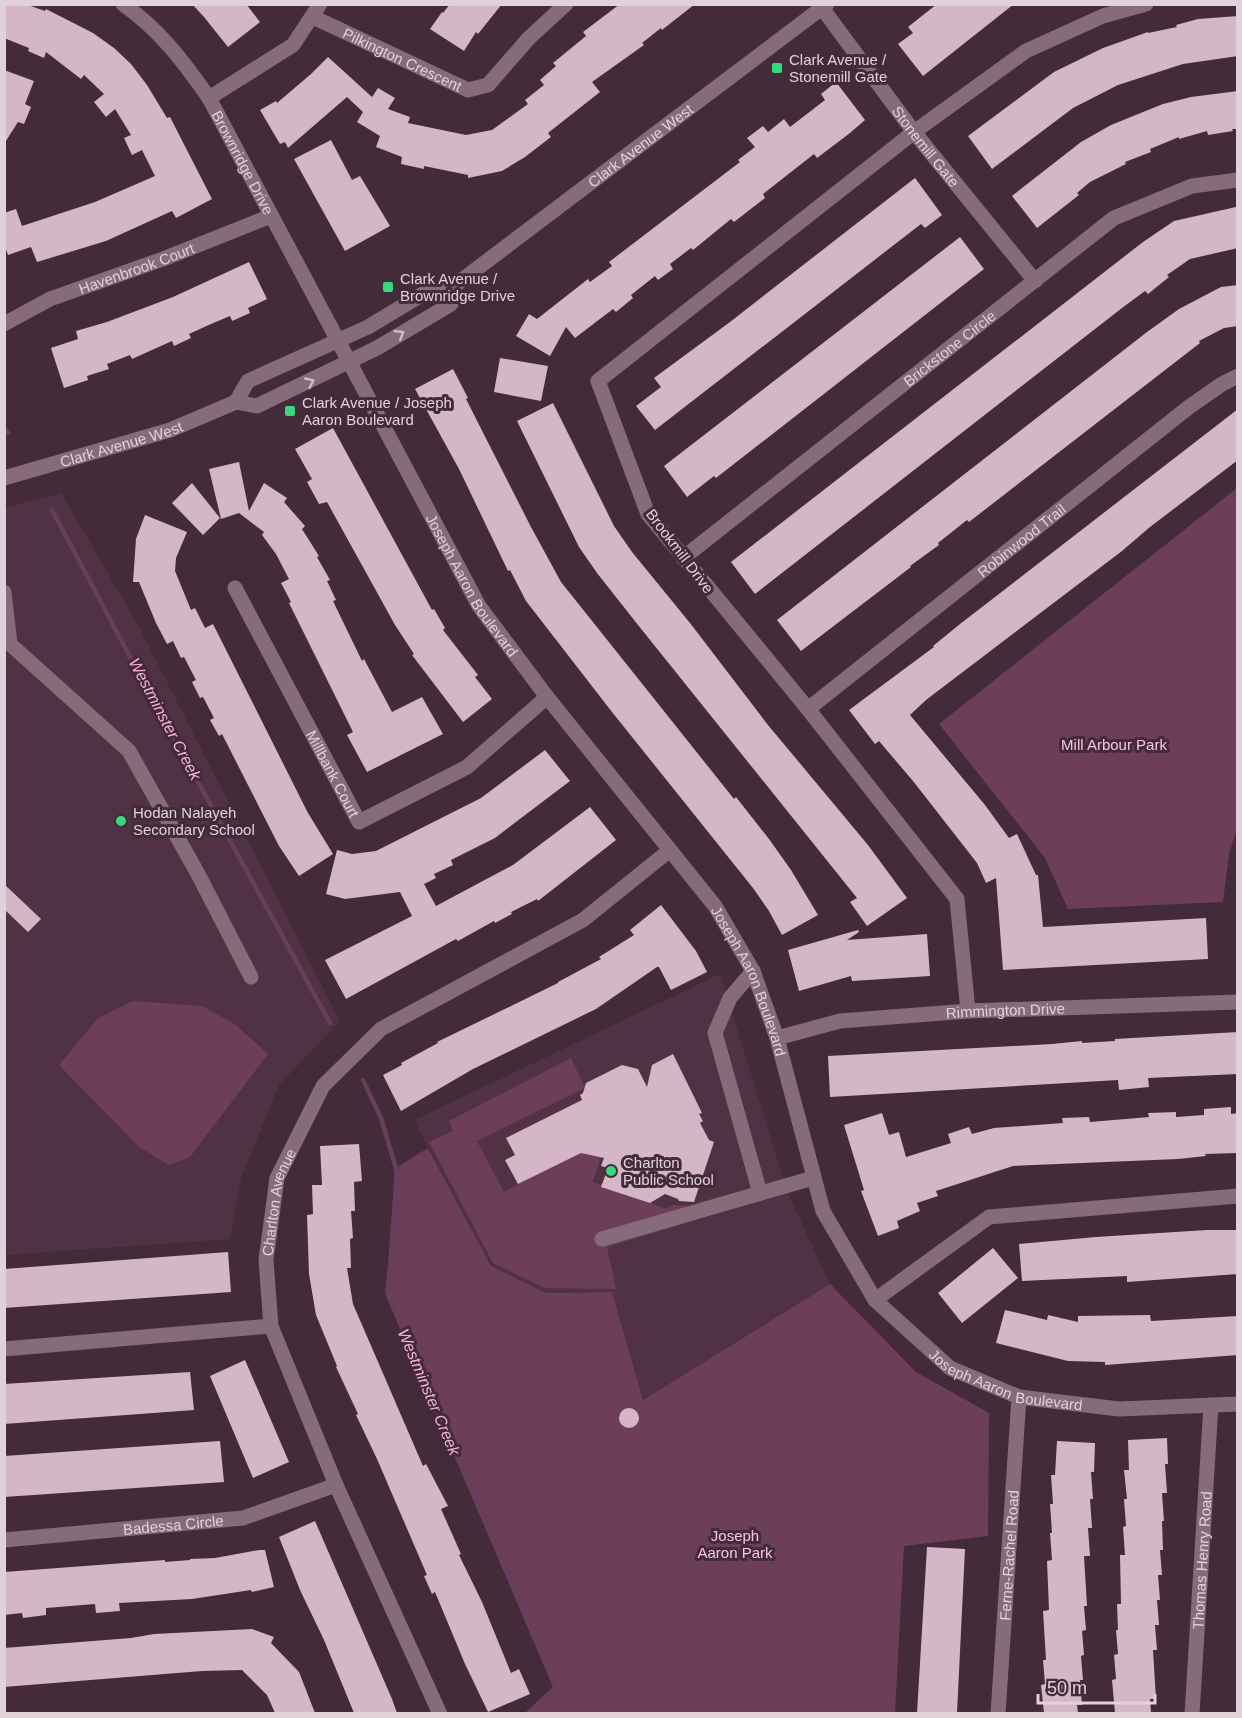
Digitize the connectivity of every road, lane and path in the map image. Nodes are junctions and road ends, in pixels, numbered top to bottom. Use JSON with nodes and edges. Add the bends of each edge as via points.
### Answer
{"nodes":[{"id":1,"x":123,"y":4,"type":"edge"},
{"id":2,"x":566,"y":4,"type":"edge"},
{"id":3,"x":1146,"y":4,"type":"edge"},
{"id":4,"x":822,"y":6,"type":"edge"},
{"id":5,"x":317,"y":11,"type":"edge"},
{"id":6,"x":210,"y":98,"type":"junction"},
{"id":7,"x":914,"y":132,"type":"junction"},
{"id":8,"x":1238,"y":180,"type":"edge"},
{"id":9,"x":270,"y":216,"type":"junction"},
{"id":10,"x":1035,"y":281,"type":"junction"},
{"id":11,"x":454,"y":286,"type":"junction"},
{"id":12,"x":4,"y":324,"type":"edge"},
{"id":13,"x":338,"y":342,"type":"junction"},
{"id":14,"x":349,"y":363,"type":"junction"},
{"id":15,"x":1238,"y":376,"type":"edge"},
{"id":16,"x":236,"y":402,"type":"junction"},
{"id":17,"x":4,"y":478,"type":"edge"},
{"id":18,"x":683,"y":558,"type":"junction"},
{"id":19,"x":235,"y":588,"type":"dead end"},
{"id":20,"x":4,"y":592,"type":"edge"},
{"id":21,"x":547,"y":697,"type":"junction"},
{"id":22,"x":808,"y":709,"type":"junction"},
{"id":23,"x":670,"y":850,"type":"junction"},
{"id":24,"x":753,"y":971,"type":"junction"},
{"id":25,"x":251,"y":977,"type":"dead end"},
{"id":26,"x":1238,"y":1002,"type":"edge"},
{"id":27,"x":968,"y":1011,"type":"junction"},
{"id":28,"x":777,"y":1038,"type":"junction"},
{"id":29,"x":813,"y":1178,"type":"junction"},
{"id":30,"x":760,"y":1193,"type":"junction"},
{"id":31,"x":1238,"y":1196,"type":"edge"},
{"id":32,"x":602,"y":1239,"type":"dead end"},
{"id":33,"x":875,"y":1299,"type":"junction"},
{"id":34,"x":271,"y":1326,"type":"junction"},
{"id":35,"x":4,"y":1349,"type":"edge"},
{"id":36,"x":1018,"y":1397,"type":"junction"},
{"id":37,"x":1238,"y":1404,"type":"edge"},
{"id":38,"x":1211,"y":1405,"type":"junction"},
{"id":39,"x":336,"y":1485,"type":"junction"},
{"id":40,"x":4,"y":1540,"type":"edge"},
{"id":41,"x":440,"y":1713,"type":"edge"},
{"id":42,"x":998,"y":1713,"type":"edge"},
{"id":43,"x":1192,"y":1713,"type":"edge"}],
"edges":[{"from":1,"to":6,"type":"street","name":"Brownridge Drive","via":[[146,20],[182,59]]},
{"from":2,"to":5,"type":"street","name":"Pilkington Crescent","via":[[529,38],[489,85],[468,90]]},
{"from":3,"to":7,"type":"street","via":[[1102,16],[1026,51]]},
{"from":4,"to":7,"type":"street","name":"Stonemill Gate"},
{"from":4,"to":11,"type":"street","name":"Clark Avenue West"},
{"from":5,"to":6,"type":"street","via":[[293,45]]},
{"from":6,"to":9,"type":"street","name":"Brownridge Drive"},
{"from":7,"to":10,"type":"street","name":"Stonemill Gate"},
{"from":7,"to":18,"type":"street","name":"Brookmill Drive","via":[[598,381],[648,514]]},
{"from":8,"to":10,"type":"street","name":"Brickstone Circle","via":[[1192,186],[1114,218]]},
{"from":9,"to":12,"type":"street","name":"Havenbrook Court","via":[[50,299]]},
{"from":9,"to":13,"type":"street","name":"Brownridge Drive"},
{"from":10,"to":18,"type":"street","name":"Brickstone Circle"},
{"from":11,"to":13,"type":"street","name":"Clark Avenue West","via":[[433,288]]},
{"from":14,"to":11,"type":"street","name":"Clark Avenue West","one_way":true,"via":[[451,304]]},
{"from":13,"to":14,"type":"street","name":"Brownridge Drive"},
{"from":13,"to":16,"type":"street","name":"Clark Avenue West","via":[[248,381]]},
{"from":16,"to":14,"type":"street","name":"Clark Avenue West","one_way":true,"via":[[257,406]]},
{"from":14,"to":21,"type":"street","name":"Joseph Aaron Boulevard","via":[[479,606]]},
{"from":15,"to":22,"type":"street","name":"Robinwood Trail","via":[[1189,406]]},
{"from":16,"to":17,"type":"street","name":"Clark Avenue West","via":[[170,430]]},
{"from":18,"to":22,"type":"street","name":"Brookmill Drive"},
{"from":19,"to":21,"type":"street","name":"Millbank Court","via":[[359,822],[467,767]]},
{"from":20,"to":25,"type":"street","via":[[9,644],[129,751]]},
{"from":21,"to":23,"type":"street","name":"Joseph Aaron Boulevard"},
{"from":22,"to":27,"type":"street","name":"Brookmill Drive","via":[[957,899]]},
{"from":23,"to":24,"type":"street","name":"Joseph Aaron Boulevard","via":[[715,906]]},
{"from":23,"to":34,"type":"street","name":"Charlton Avenue","via":[[583,920],[381,1029],[323,1086],[277,1178],[266,1260]]},
{"from":24,"to":28,"type":"street","name":"Joseph Aaron Boulevard"},
{"from":24,"to":30,"type":"street","via":[[730,998],[715,1033]]},
{"from":26,"to":27,"type":"street","name":"Rimmington Drive"},
{"from":27,"to":28,"type":"street","name":"Rimmington Drive","via":[[840,1021]]},
{"from":28,"to":29,"type":"street","name":"Joseph Aaron Boulevard"},
{"from":29,"to":30,"type":"street"},
{"from":29,"to":33,"type":"street","name":"Joseph Aaron Boulevard","via":[[824,1211]]},
{"from":30,"to":32,"type":"street"},
{"from":31,"to":33,"type":"street","via":[[989,1216]]},
{"from":33,"to":36,"type":"street","name":"Joseph Aaron Boulevard","via":[[950,1368]]},
{"from":34,"to":35,"type":"street"},
{"from":34,"to":39,"type":"street","name":"Charlton Avenue"},
{"from":36,"to":38,"type":"street","name":"Joseph Aaron Boulevard","via":[[1119,1409]]},
{"from":36,"to":42,"type":"street","name":"Ferne-Rachel Road"},
{"from":37,"to":38,"type":"street","name":"Joseph Aaron Boulevard"},
{"from":38,"to":43,"type":"street","name":"Thomas Henry Road"},
{"from":39,"to":40,"type":"street","name":"Badessa Circle","via":[[243,1518]]},
{"from":39,"to":41,"type":"street","name":"Charlton Avenue"}]}
